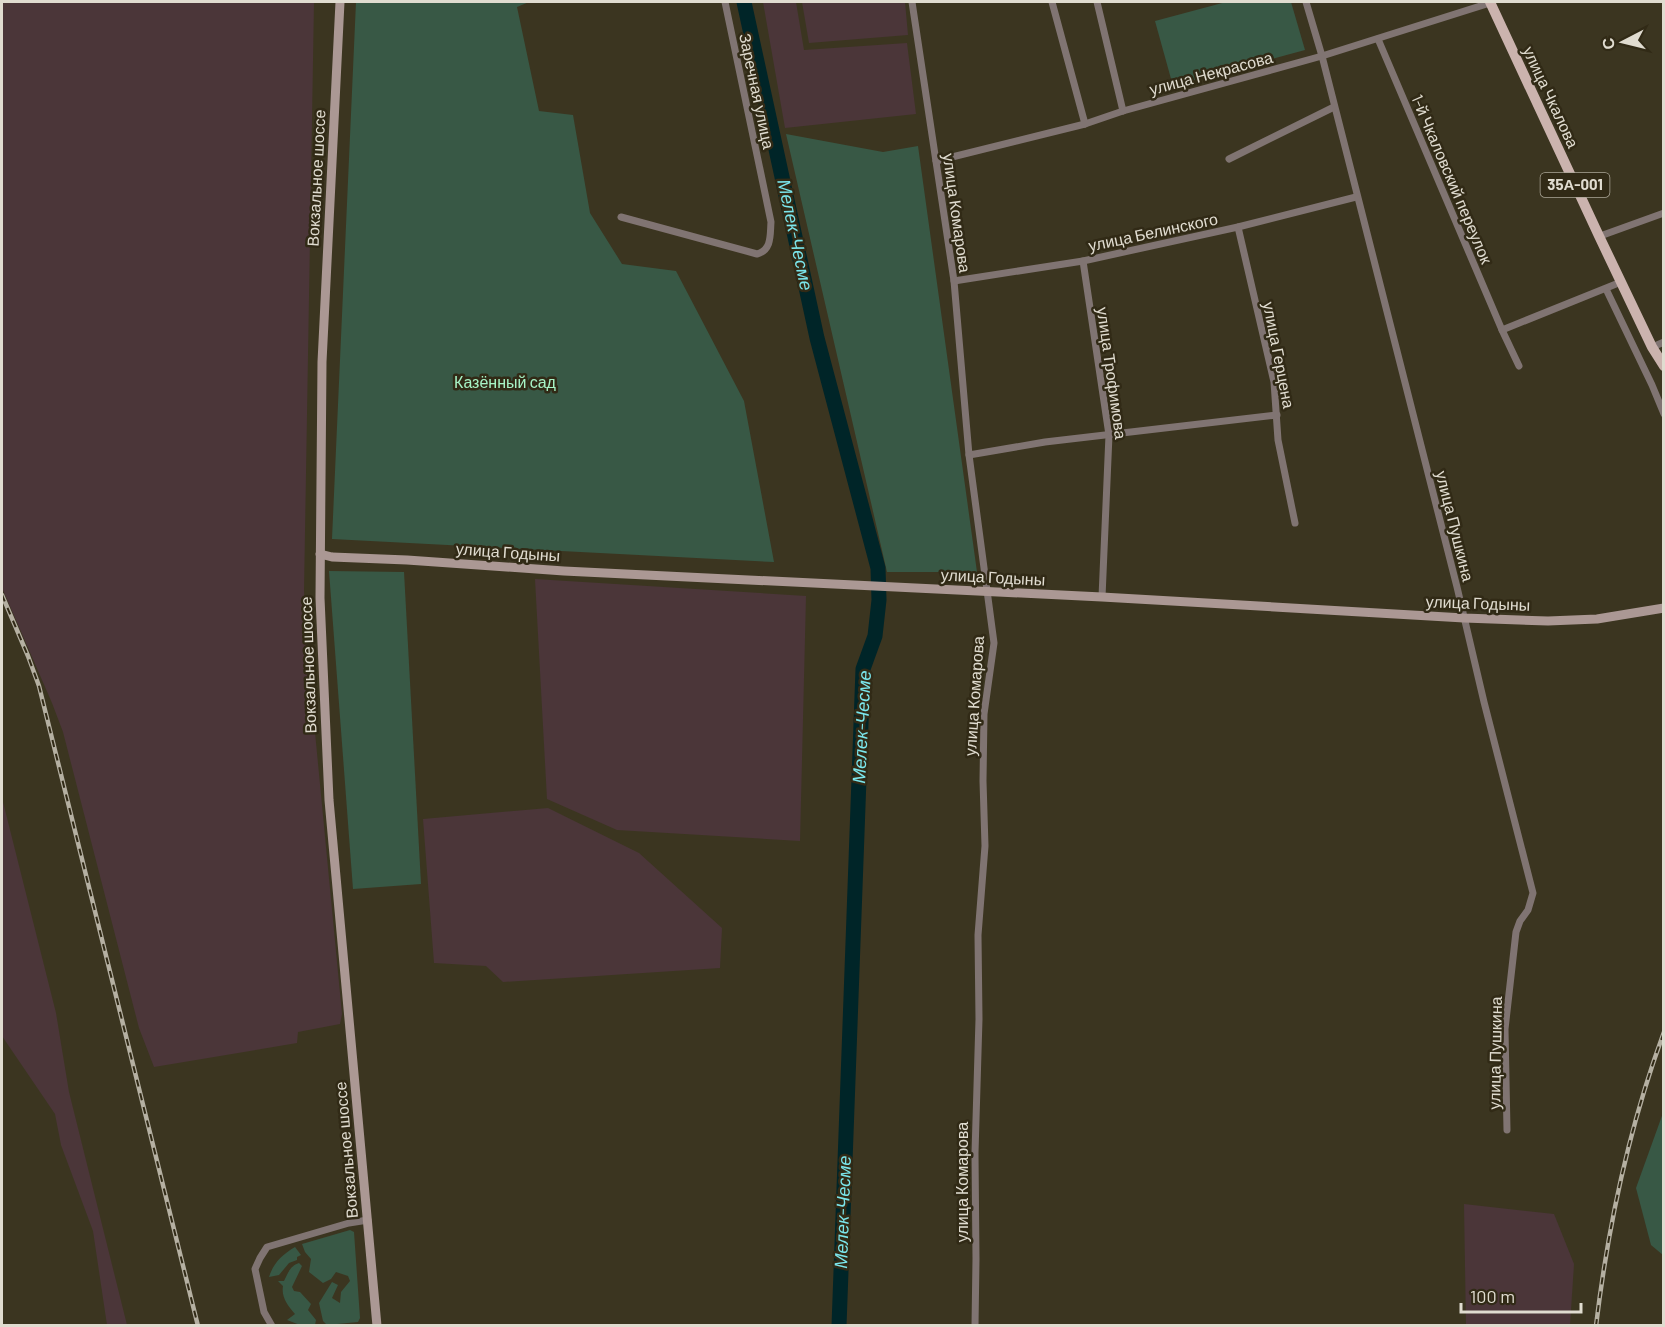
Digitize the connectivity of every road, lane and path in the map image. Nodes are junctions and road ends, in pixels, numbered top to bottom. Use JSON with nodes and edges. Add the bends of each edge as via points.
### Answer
{"nodes":[{"id":1,"x":340,"y":2,"type":"edge"},
{"id":2,"x":725,"y":2,"type":"edge"},
{"id":3,"x":912,"y":2,"type":"edge"},
{"id":4,"x":1052,"y":2,"type":"edge"},
{"id":5,"x":1097,"y":2,"type":"edge"},
{"id":6,"x":1306,"y":2,"type":"edge"},
{"id":7,"x":1492,"y":2,"type":"edge"},
{"id":8,"x":1378,"y":39,"type":"junction"},
{"id":9,"x":1322,"y":56,"type":"junction"},
{"id":10,"x":1334,"y":107,"type":"junction"},
{"id":11,"x":1123,"y":111,"type":"junction"},
{"id":12,"x":1085,"y":124,"type":"junction"},
{"id":13,"x":1229,"y":159,"type":"dead end"},
{"id":14,"x":936,"y":161,"type":"junction"},
{"id":15,"x":1356,"y":197,"type":"junction"},
{"id":16,"x":1664,"y":213,"type":"edge"},
{"id":17,"x":621,"y":217,"type":"dead end"},
{"id":18,"x":1238,"y":227,"type":"junction"},
{"id":19,"x":1601,"y":236,"type":"junction"},
{"id":20,"x":1083,"y":261,"type":"junction"},
{"id":21,"x":1623,"y":280,"type":"junction"},
{"id":22,"x":954,"y":281,"type":"junction"},
{"id":23,"x":1606,"y":289,"type":"junction"},
{"id":24,"x":1502,"y":330,"type":"junction"},
{"id":25,"x":1658,"y":345,"type":"edge"},
{"id":26,"x":1664,"y":357,"type":"edge"},
{"id":27,"x":1520,"y":366,"type":"dead end"},
{"id":28,"x":1664,"y":366,"type":"edge"},
{"id":29,"x":1664,"y":414,"type":"edge"},
{"id":30,"x":1277,"y":415,"type":"junction"},
{"id":31,"x":1109,"y":435,"type":"junction"},
{"id":32,"x":969,"y":455,"type":"junction"},
{"id":33,"x":1295,"y":523,"type":"dead end"},
{"id":34,"x":320,"y":554,"type":"junction"},
{"id":35,"x":986,"y":591,"type":"junction"},
{"id":36,"x":1102,"y":597,"type":"junction"},
{"id":37,"x":1664,"y":608,"type":"edge"},
{"id":38,"x":1464,"y":618,"type":"junction"},
{"id":39,"x":1507,"y":1130,"type":"dead end"},
{"id":40,"x":368,"y":1220,"type":"junction"},
{"id":41,"x":272,"y":1326,"type":"edge"},
{"id":42,"x":377,"y":1326,"type":"edge"},
{"id":43,"x":975,"y":1326,"type":"edge"}],
"edges":[{"from":1,"to":34,"type":"main road","name":"Вокзальное шоссе","via":[[322,362]]},
{"from":2,"to":17,"type":"street","name":"Заречная улица","via":[[771,222],[768,247],[757,254]]},
{"from":3,"to":14,"type":"street","name":"улица Комарова"},
{"from":4,"to":12,"type":"street"},
{"from":5,"to":11,"type":"street"},
{"from":6,"to":9,"type":"street","name":"улица Пушкина"},
{"from":7,"to":8,"type":"street","name":"улица Некрасова"},
{"from":7,"to":19,"type":"main road","name":"улица Чкалова","number":"35А-001"},
{"from":8,"to":9,"type":"street","name":"улица Некрасова"},
{"from":8,"to":24,"type":"street","name":"1-й Чкаловский переулок"},
{"from":9,"to":10,"type":"street","name":"улица Пушкина"},
{"from":9,"to":11,"type":"street","name":"улица Некрасова"},
{"from":10,"to":13,"type":"street"},
{"from":10,"to":15,"type":"street","name":"улица Пушкина"},
{"from":11,"to":12,"type":"street","name":"улица Некрасова"},
{"from":12,"to":14,"type":"street","name":"улица Некрасова"},
{"from":14,"to":22,"type":"street","name":"улица Комарова"},
{"from":15,"to":18,"type":"street","name":"улица Белинского"},
{"from":15,"to":38,"type":"street","name":"улица Пушкина"},
{"from":16,"to":19,"type":"street"},
{"from":18,"to":20,"type":"street","name":"улица Белинского"},
{"from":18,"to":30,"type":"street","name":"улица Герцена","via":[[1274,382]]},
{"from":19,"to":21,"type":"main road","name":"улица Чкалова","number":"35А-001"},
{"from":20,"to":22,"type":"street","name":"улица Белинского"},
{"from":20,"to":31,"type":"street","name":"улица Трофимова"},
{"from":21,"to":23,"type":"street"},
{"from":21,"to":25,"type":"main road","name":"улица Чкалова","number":"35А-001"},
{"from":22,"to":32,"type":"street","name":"улица Комарова"},
{"from":23,"to":24,"type":"street"},
{"from":23,"to":29,"type":"street"},
{"from":24,"to":27,"type":"street","name":"1-й Чкаловский переулок"},
{"from":25,"to":26,"type":"main road","name":"улица Чкалова","number":"35А-001"},
{"from":25,"to":28,"type":"main road","name":"улица Чкалова","number":"35А-001"},
{"from":30,"to":31,"type":"street"},
{"from":30,"to":33,"type":"street","name":"улица Герцена","via":[[1278,440]]},
{"from":31,"to":32,"type":"street"},
{"from":31,"to":36,"type":"street","name":"улица Трофимова"},
{"from":32,"to":35,"type":"street","name":"улица Комарова"},
{"from":34,"to":35,"type":"main road","name":"улица Годыны"},
{"from":34,"to":40,"type":"main road","name":"Вокзальное шоссе","via":[[329,800]]},
{"from":35,"to":36,"type":"main road","name":"улица Годыны"},
{"from":35,"to":43,"type":"street","name":"улица Комарова","via":[[994,643],[984,714]]},
{"from":36,"to":38,"type":"main road","name":"улица Годыны"},
{"from":37,"to":38,"type":"main road","name":"улица Годыны","via":[[1588,620]]},
{"from":38,"to":39,"type":"street","name":"улица Пушкина","via":[[1533,893],[1516,932],[1505,1029]]},
{"from":40,"to":41,"type":"street","via":[[267,1247],[255,1269],[263,1307]]},
{"from":40,"to":42,"type":"main road","name":"Вокзальное шоссе"}]}
